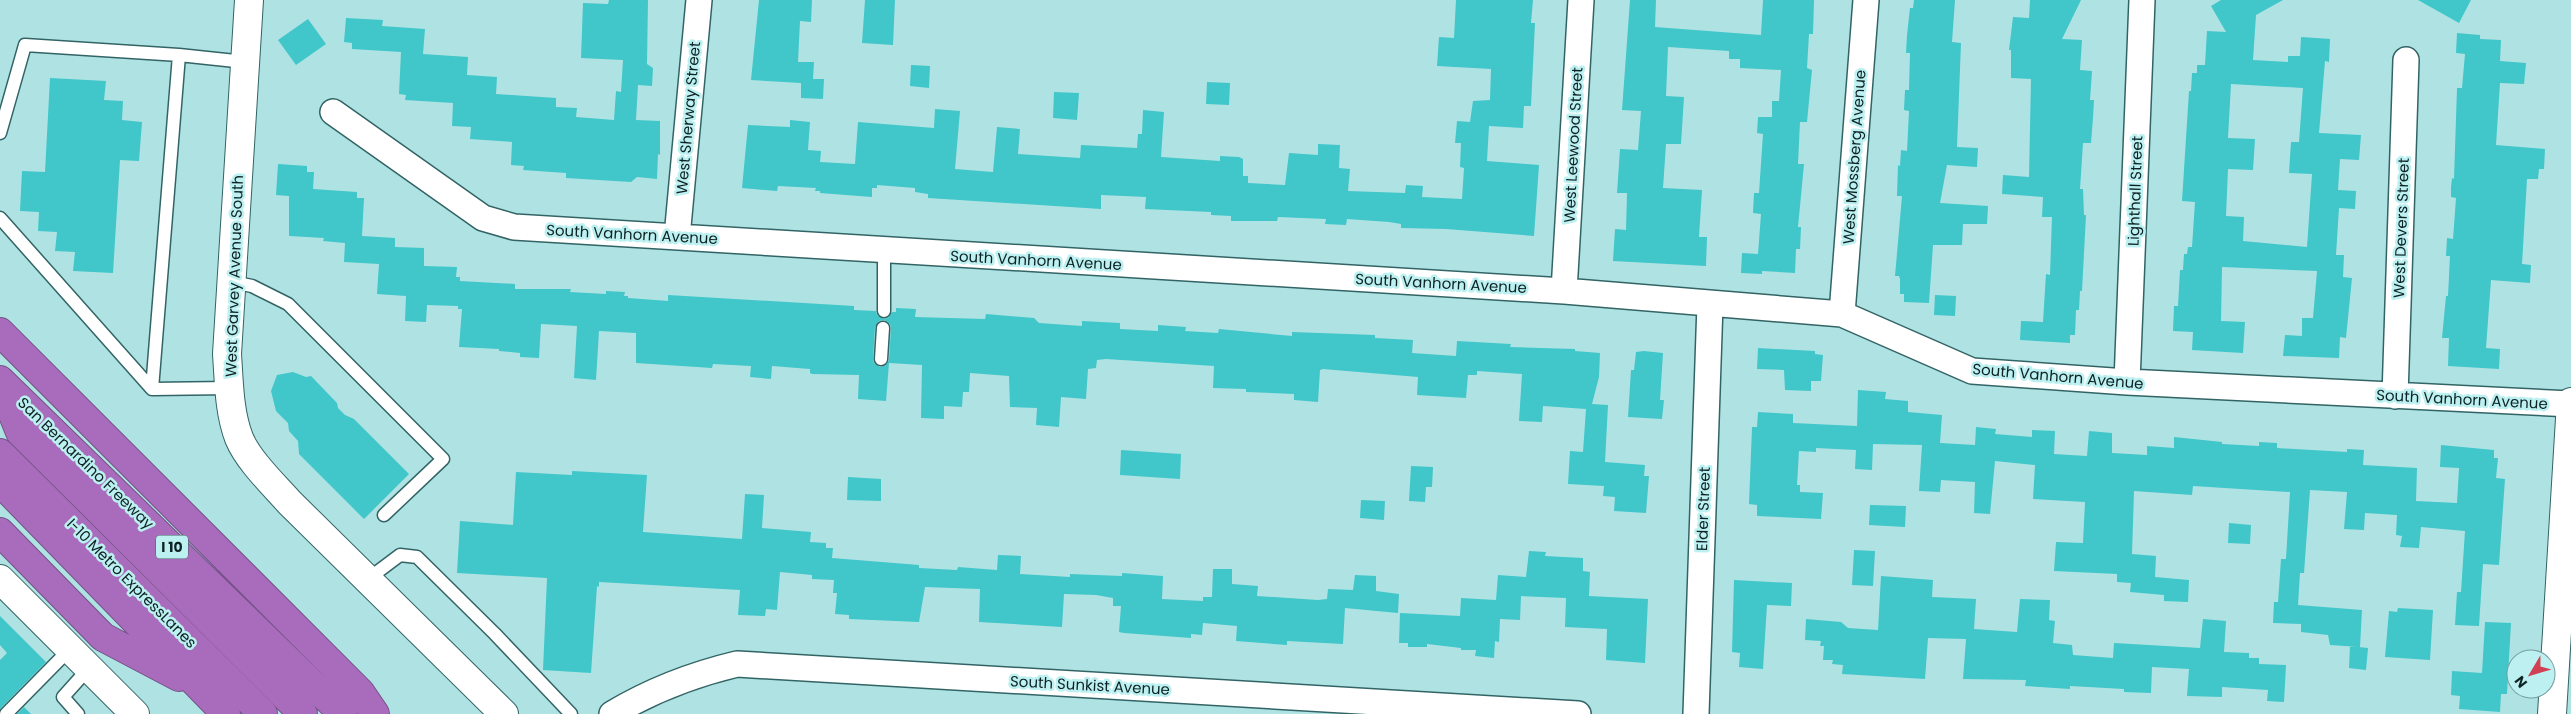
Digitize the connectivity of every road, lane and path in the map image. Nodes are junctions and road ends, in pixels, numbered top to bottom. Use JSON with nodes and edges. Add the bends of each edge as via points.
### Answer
{"nodes":[{"id":1,"x":249,"y":0,"type":"edge"},
{"id":2,"x":699,"y":0,"type":"edge"},
{"id":3,"x":1581,"y":0,"type":"edge"},
{"id":4,"x":1866,"y":0,"type":"edge"},
{"id":5,"x":2142,"y":0,"type":"edge"},
{"id":6,"x":179,"y":55,"type":"junction"},
{"id":7,"x":2406,"y":60,"type":"dead end"},
{"id":8,"x":245,"y":62,"type":"junction"},
{"id":9,"x":333,"y":112,"type":"dead end"},
{"id":10,"x":0,"y":133,"type":"edge"},
{"id":11,"x":0,"y":218,"type":"edge"},
{"id":12,"x":677,"y":237,"type":"junction"},
{"id":13,"x":884,"y":251,"type":"junction"},
{"id":14,"x":232,"y":282,"type":"junction"},
{"id":15,"x":1564,"y":290,"type":"junction"},
{"id":16,"x":1710,"y":304,"type":"junction"},
{"id":17,"x":884,"y":311,"type":"dead end"},
{"id":18,"x":1842,"y":314,"type":"junction"},
{"id":19,"x":883,"y":328,"type":"dead end"},
{"id":20,"x":0,"y":332,"type":"edge"},
{"id":21,"x":881,"y":359,"type":"dead end"},
{"id":22,"x":0,"y":380,"type":"edge"},
{"id":23,"x":2127,"y":382,"type":"junction"},
{"id":24,"x":229,"y":388,"type":"junction"},
{"id":25,"x":152,"y":389,"type":"junction"},
{"id":26,"x":2395,"y":396,"type":"junction"},
{"id":27,"x":2571,"y":403,"type":"edge"},
{"id":28,"x":2571,"y":438,"type":"edge"},
{"id":29,"x":0,"y":452,"type":"edge"},
{"id":30,"x":0,"y":482,"type":"edge"},
{"id":31,"x":384,"y":515,"type":"dead end"},
{"id":32,"x":0,"y":532,"type":"edge"},
{"id":33,"x":369,"y":581,"type":"junction"},
{"id":34,"x":2,"y":587,"type":"edge"},
{"id":35,"x":70,"y":649,"type":"junction"},
{"id":36,"x":89,"y":668,"type":"junction"},
{"id":37,"x":200,"y":688,"type":"junction"},
{"id":38,"x":6,"y":714,"type":"edge"},
{"id":39,"x":78,"y":714,"type":"edge"},
{"id":40,"x":135,"y":714,"type":"edge"},
{"id":41,"x":226,"y":714,"type":"edge"},
{"id":42,"x":263,"y":714,"type":"edge"},
{"id":43,"x":303,"y":714,"type":"edge"},
{"id":44,"x":343,"y":714,"type":"edge"},
{"id":45,"x":375,"y":714,"type":"edge"},
{"id":46,"x":504,"y":714,"type":"edge"},
{"id":47,"x":571,"y":714,"type":"edge"},
{"id":48,"x":612,"y":714,"type":"edge"},
{"id":49,"x":1578,"y":714,"type":"edge"},
{"id":50,"x":1696,"y":714,"type":"edge"},
{"id":51,"x":2552,"y":714,"type":"edge"}],
"edges":[{"from":1,"to":8,"type":"street","name":"West Garvey Avenue South"},
{"from":2,"to":12,"type":"street","name":"West Sherway Street"},
{"from":3,"to":15,"type":"street","name":"West Leewood Street"},
{"from":4,"to":18,"type":"street","name":"West Mossberg Avenue"},
{"from":5,"to":23,"type":"street","name":"Lighthall Street"},
{"from":6,"to":8,"type":"lane"},
{"from":6,"to":10,"type":"lane","via":[[25,44]]},
{"from":6,"to":25,"type":"lane"},
{"from":7,"to":26,"type":"street","name":"West Devers Street"},
{"from":8,"to":14,"type":"street","name":"West Garvey Avenue South"},
{"from":9,"to":12,"type":"street","name":"South Vanhorn Avenue","via":[[484,218],[514,227]]},
{"from":11,"to":25,"type":"lane"},
{"from":12,"to":13,"type":"street","name":"South Vanhorn Avenue"},
{"from":13,"to":15,"type":"street","name":"South Vanhorn Avenue"},
{"from":13,"to":17,"type":"lane"},
{"from":14,"to":24,"type":"street","name":"West Garvey Avenue South","via":[[227,354]]},
{"from":14,"to":31,"type":"lane","via":[[252,286],[288,304],[443,459]]},
{"from":15,"to":16,"type":"street","name":"South Vanhorn Avenue"},
{"from":16,"to":18,"type":"street","name":"South Vanhorn Avenue"},
{"from":16,"to":50,"type":"street","name":"Elder Street"},
{"from":18,"to":23,"type":"street","name":"South Vanhorn Avenue","via":[[1972,371]]},
{"from":19,"to":21,"type":"lane"},
{"from":20,"to":45,"type":"highway","via":[[360,692]]},
{"from":22,"to":43,"type":"highway","name":"I-10 Metro ExpressLanes","via":[[20,432]]},
{"from":22,"to":44,"type":"highway","name":"San Bernardino Freeway","number":"I 10"},
{"from":23,"to":26,"type":"street","name":"South Vanhorn Avenue"},
{"from":24,"to":25,"type":"lane"},
{"from":24,"to":33,"type":"street","name":"West Garvey Avenue South","via":[[239,439],[262,472]]},
{"from":26,"to":27,"type":"street","name":"South Vanhorn Avenue"},
{"from":27,"to":28,"type":"street"},
{"from":28,"to":51,"type":"street"},
{"from":29,"to":42,"type":"highway","name":"I-10 Metro ExpressLanes"},
{"from":30,"to":37,"type":"highway"},
{"from":32,"to":37,"type":"highway","via":[[102,637]]},
{"from":33,"to":46,"type":"street","name":"West Garvey Avenue South"},
{"from":33,"to":47,"type":"lane","via":[[400,556],[417,557]]},
{"from":34,"to":35,"type":"street"},
{"from":35,"to":36,"type":"street"},
{"from":35,"to":38,"type":"lane"},
{"from":36,"to":39,"type":"lane","via":[[63,697]]},
{"from":36,"to":40,"type":"street"},
{"from":37,"to":41,"type":"highway"},
{"from":48,"to":49,"type":"street","name":"South Sunkist Avenue","via":[[664,685],[736,664]]}]}
